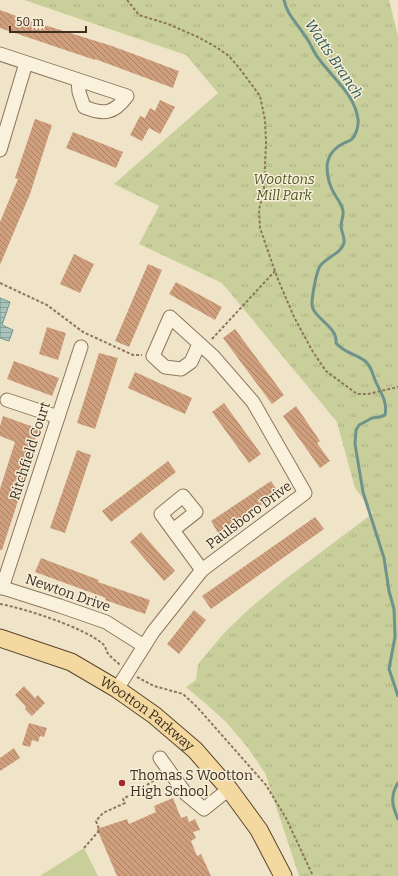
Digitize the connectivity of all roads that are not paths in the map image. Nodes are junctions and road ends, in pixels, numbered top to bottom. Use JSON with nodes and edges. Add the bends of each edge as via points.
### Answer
{"nodes":[{"id":1,"x":0,"y":54,"type":"edge"},
{"id":2,"x":26,"y":63,"type":"junction"},
{"id":3,"x":78,"y":80,"type":"dead end"},
{"id":4,"x":0,"y":150,"type":"edge"},
{"id":5,"x":202,"y":346,"type":"junction"},
{"id":6,"x":81,"y":347,"type":"dead end"},
{"id":7,"x":7,"y":400,"type":"dead end"},
{"id":8,"x":58,"y":418,"type":"junction"},
{"id":9,"x":173,"y":530,"type":"dead end"},
{"id":10,"x":202,"y":570,"type":"junction"},
{"id":11,"x":1,"y":588,"type":"edge"},
{"id":12,"x":0,"y":638,"type":"edge"},
{"id":13,"x":144,"y":646,"type":"junction"},
{"id":14,"x":117,"y":689,"type":"junction"},
{"id":15,"x":160,"y":758,"type":"dead end"},
{"id":16,"x":229,"y":789,"type":"junction"},
{"id":17,"x":283,"y":876,"type":"edge"}],
"edges":[{"from":1,"to":2,"type":"street"},
{"from":2,"to":3,"type":"street"},
{"from":2,"to":4,"type":"street"},
{"from":5,"to":5,"type":"street","name":"Paulsboro Drive","via":[[170,317],[153,356],[165,368],[181,369],[191,362]]},
{"from":5,"to":10,"type":"street","name":"Paulsboro Drive","via":[[253,402],[305,493]]},
{"from":6,"to":8,"type":"street","name":"Ritchfield Court"},
{"from":7,"to":8,"type":"street"},
{"from":8,"to":11,"type":"street","name":"Ritchfield Court"},
{"from":9,"to":10,"type":"street"},
{"from":10,"to":13,"type":"street","name":"Paulsboro Drive"},
{"from":11,"to":13,"type":"street","name":"Newton Drive","via":[[106,622]]},
{"from":12,"to":14,"type":"main road","name":"Wootton Parkway","via":[[70,662]]},
{"from":13,"to":14,"type":"street","name":"Paulsboro Drive"},
{"from":14,"to":16,"type":"main road","name":"Wootton Parkway","via":[[154,714],[195,750]]},
{"from":15,"to":16,"type":"street","via":[[186,794],[204,808]]},
{"from":16,"to":17,"type":"main road","name":"Wootton Parkway","via":[[259,830]]}]}
